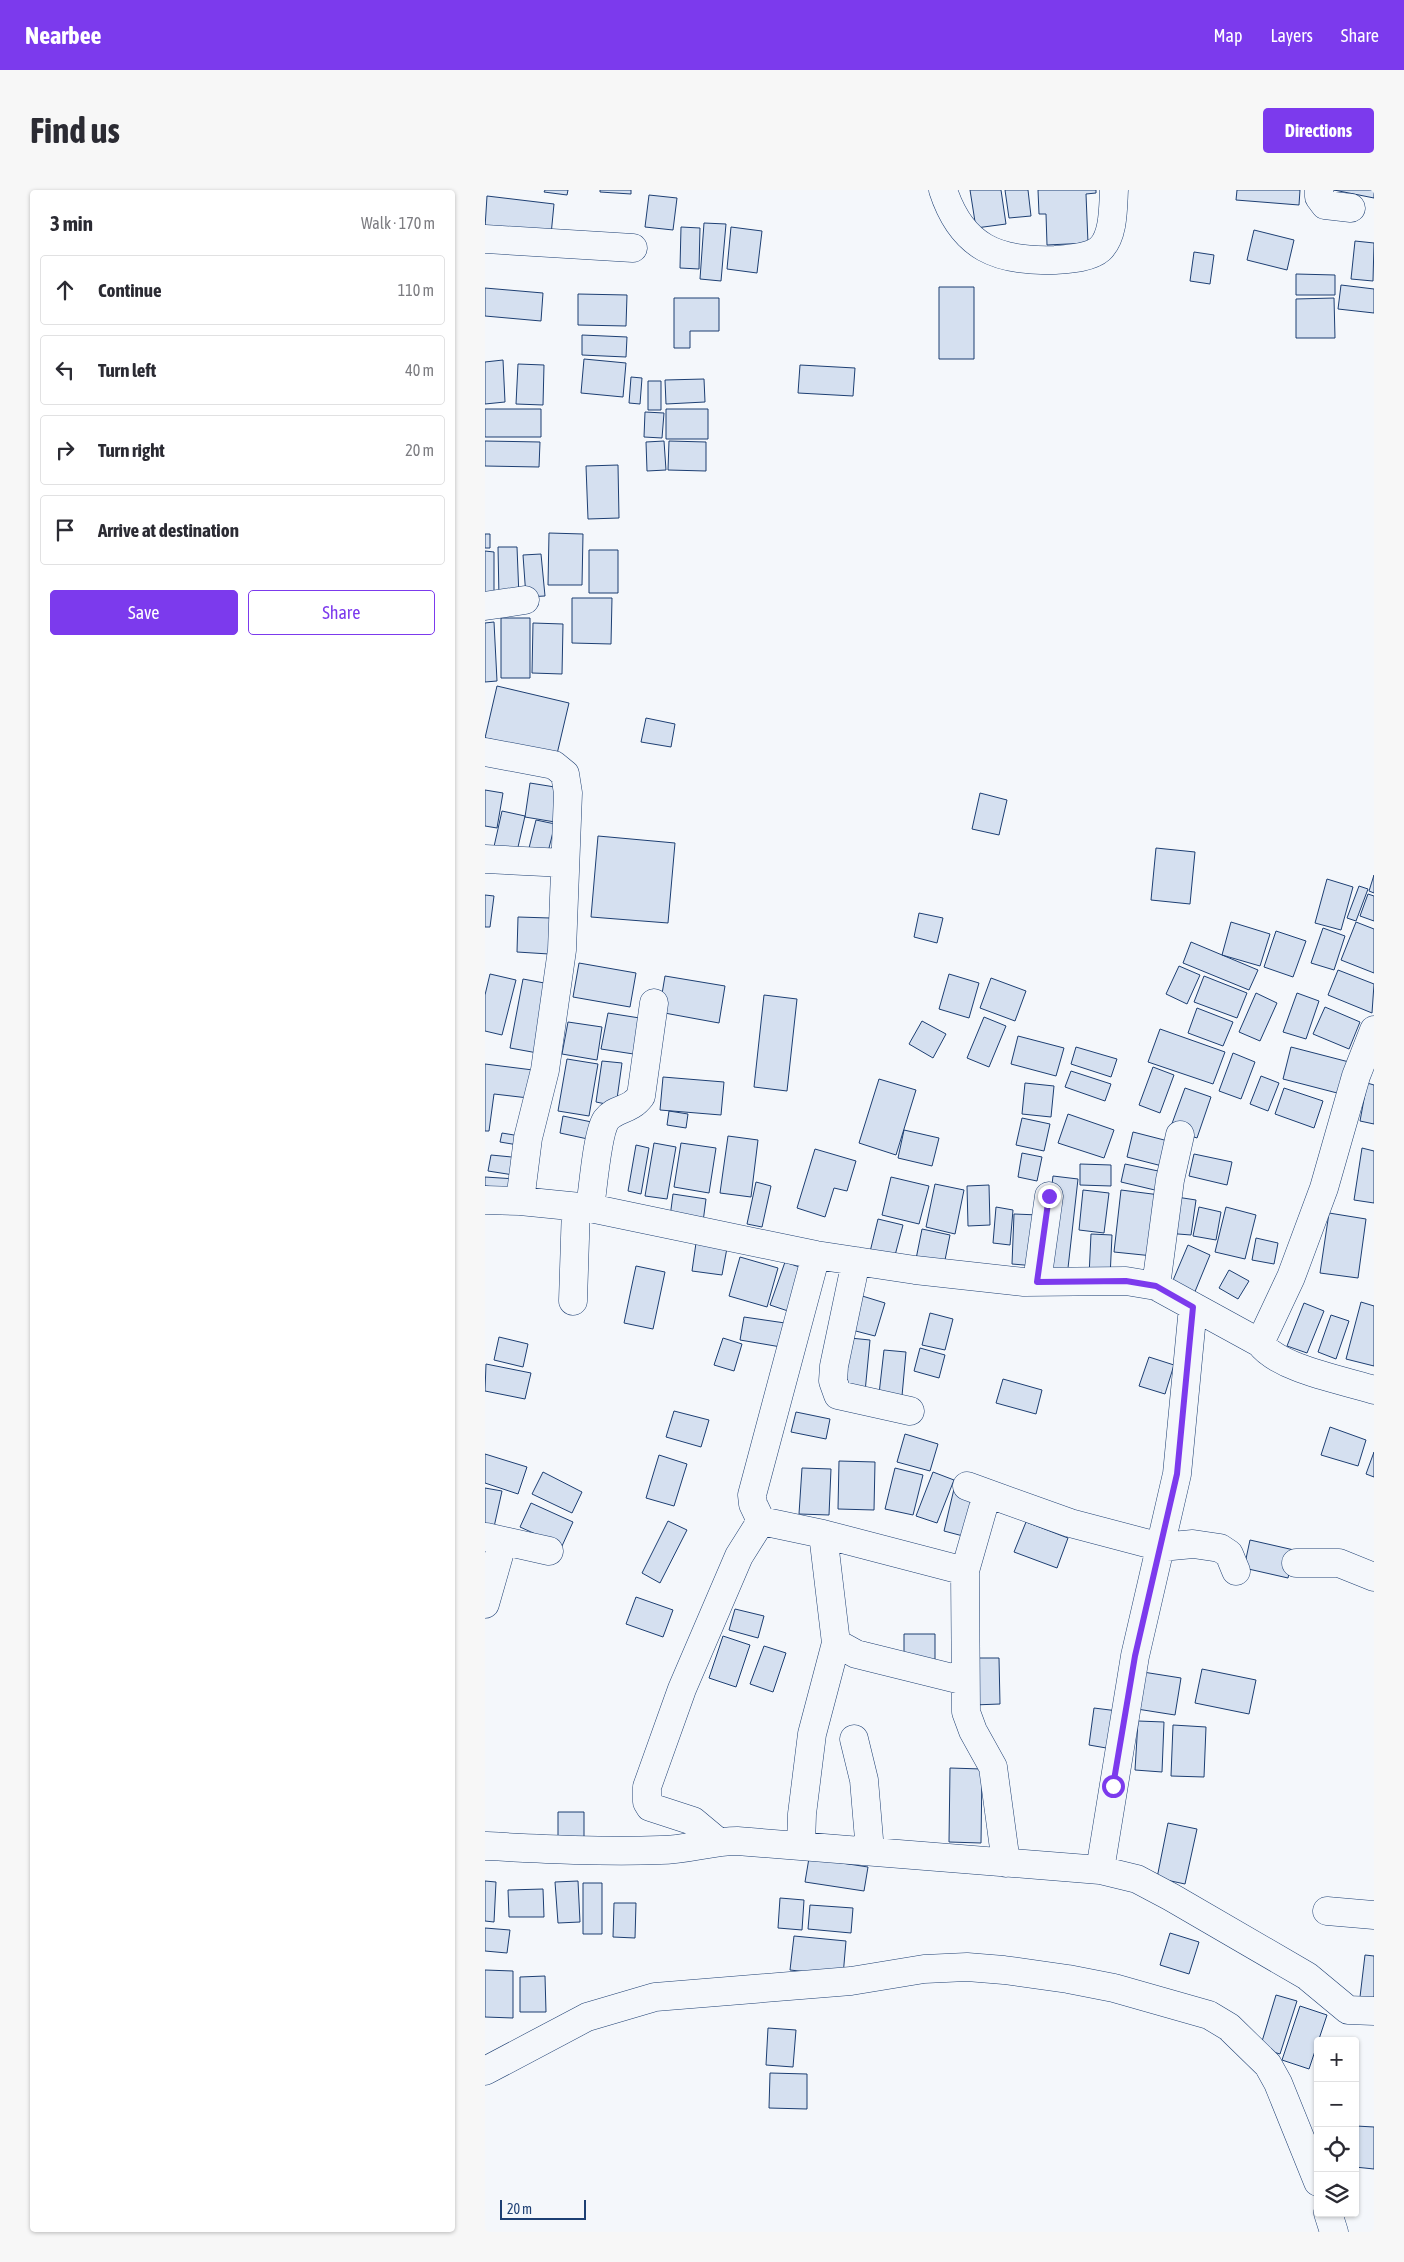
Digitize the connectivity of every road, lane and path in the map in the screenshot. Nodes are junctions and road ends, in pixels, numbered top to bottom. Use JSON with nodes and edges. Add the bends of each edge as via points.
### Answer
{"nodes":[{"id":1,"x":943,"y":190,"type":"edge"},
{"id":2,"x":1114,"y":190,"type":"edge"},
{"id":3,"x":1319,"y":190,"type":"edge"},
{"id":4,"x":1351,"y":208,"type":"dead end"},
{"id":5,"x":485,"y":239,"type":"edge"},
{"id":6,"x":633,"y":248,"type":"dead end"},
{"id":7,"x":525,"y":600,"type":"dead end"},
{"id":8,"x":485,"y":606,"type":"edge"},
{"id":9,"x":485,"y":752,"type":"edge"},
{"id":10,"x":485,"y":860,"type":"edge"},
{"id":11,"x":565,"y":863,"type":"junction"},
{"id":12,"x":654,"y":1003,"type":"dead end"},
{"id":13,"x":1374,"y":1030,"type":"edge"},
{"id":14,"x":1181,"y":1135,"type":"dead end"},
{"id":15,"x":1049,"y":1196,"type":"dead end"},
{"id":16,"x":485,"y":1200,"type":"edge"},
{"id":17,"x":520,"y":1201,"type":"junction"},
{"id":18,"x":583,"y":1208,"type":"junction"},
{"id":19,"x":816,"y":1255,"type":"junction"},
{"id":20,"x":856,"y":1261,"type":"junction"},
{"id":21,"x":1037,"y":1282,"type":"junction"},
{"id":22,"x":1156,"y":1286,"type":"junction"},
{"id":23,"x":573,"y":1301,"type":"dead end"},
{"id":24,"x":1193,"y":1307,"type":"junction"},
{"id":25,"x":1260,"y":1343,"type":"junction"},
{"id":26,"x":1374,"y":1390,"type":"edge"},
{"id":27,"x":910,"y":1411,"type":"dead end"},
{"id":28,"x":761,"y":1521,"type":"junction"},
{"id":29,"x":823,"y":1534,"type":"junction"},
{"id":30,"x":494,"y":1539,"type":"edge"},
{"id":31,"x":1161,"y":1547,"type":"junction"},
{"id":32,"x":549,"y":1551,"type":"dead end"},
{"id":33,"x":1296,"y":1563,"type":"dead end"},
{"id":34,"x":965,"y":1570,"type":"junction"},
{"id":35,"x":1236,"y":1571,"type":"dead end"},
{"id":36,"x":1374,"y":1577,"type":"edge"},
{"id":37,"x":485,"y":1604,"type":"edge"},
{"id":38,"x":835,"y":1643,"type":"junction"},
{"id":39,"x":965,"y":1681,"type":"junction"},
{"id":40,"x":854,"y":1739,"type":"dead end"},
{"id":41,"x":717,"y":1841,"type":"junction"},
{"id":42,"x":801,"y":1845,"type":"junction"},
{"id":43,"x":485,"y":1846,"type":"edge"},
{"id":44,"x":870,"y":1851,"type":"junction"},
{"id":45,"x":1006,"y":1863,"type":"junction"},
{"id":46,"x":1100,"y":1870,"type":"junction"},
{"id":47,"x":1327,"y":1911,"type":"dead end"},
{"id":48,"x":1374,"y":1915,"type":"edge"},
{"id":49,"x":1374,"y":2012,"type":"edge"},
{"id":50,"x":485,"y":2071,"type":"edge"},
{"id":51,"x":1314,"y":2172,"type":"edge"},
{"id":52,"x":1329,"y":2217,"type":"edge"},
{"id":53,"x":1334,"y":2232,"type":"edge"}],
"edges":[{"from":1,"to":2,"type":"street","via":[[956,221],[973,241],[1007,258],[1026,261],[1084,256],[1100,249],[1109,234]]},
{"from":3,"to":4,"type":"street","via":[[1319,197],[1325,205]]},
{"from":5,"to":6,"type":"street"},
{"from":7,"to":8,"type":"street"},
{"from":9,"to":11,"type":"street","via":[[554,765],[565,774],[568,792]]},
{"from":10,"to":11,"type":"street"},
{"from":11,"to":17,"type":"street","via":[[561,950],[553,1014],[545,1070],[528,1138]]},
{"from":12,"to":18,"type":"street","via":[[641,1096],[634,1105],[614,1113],[606,1121]]},
{"from":13,"to":25,"type":"street","via":[[1355,1076],[1324,1188],[1291,1277]]},
{"from":14,"to":22,"type":"street","via":[[1169,1180]]},
{"from":15,"to":21,"type":"street"},
{"from":16,"to":17,"type":"street"},
{"from":17,"to":18,"type":"street"},
{"from":18,"to":19,"type":"street"},
{"from":18,"to":23,"type":"street"},
{"from":19,"to":20,"type":"street"},
{"from":19,"to":28,"type":"street","via":[[752,1495]]},
{"from":20,"to":21,"type":"street"},
{"from":20,"to":27,"type":"street","via":[[834,1366],[833,1381],[838,1395]]},
{"from":21,"to":22,"type":"street","via":[[1126,1281]]},
{"from":22,"to":24,"type":"street"},
{"from":24,"to":25,"type":"street"},
{"from":24,"to":31,"type":"street","via":[[1177,1474]]},
{"from":25,"to":26,"type":"street","via":[[1283,1362]]},
{"from":28,"to":29,"type":"street"},
{"from":28,"to":41,"type":"street","via":[[739,1556],[682,1689],[647,1787],[647,1802],[651,1807],[693,1822]]},
{"from":29,"to":34,"type":"street"},
{"from":29,"to":38,"type":"street"},
{"from":30,"to":32,"type":"street"},
{"from":30,"to":37,"type":"street"},
{"from":31,"to":34,"type":"street","via":[[1070,1522],[977,1490]]},
{"from":31,"to":35,"type":"street","via":[[1193,1544],[1220,1548],[1229,1554]]},
{"from":31,"to":46,"type":"street","via":[[1135,1656]]},
{"from":33,"to":36,"type":"street","via":[[1339,1563]]},
{"from":34,"to":39,"type":"street"},
{"from":38,"to":39,"type":"street","via":[[855,1654]]},
{"from":38,"to":42,"type":"street","via":[[812,1734]]},
{"from":39,"to":45,"type":"street","via":[[966,1712],[993,1767]]},
{"from":40,"to":44,"type":"street","via":[[864,1780]]},
{"from":41,"to":42,"type":"street"},
{"from":41,"to":43,"type":"street","via":[[663,1850],[577,1851]]},
{"from":42,"to":44,"type":"street"},
{"from":44,"to":45,"type":"street"},
{"from":45,"to":46,"type":"street"},
{"from":46,"to":49,"type":"street","via":[[1137,1879],[1171,1896],[1307,1976],[1348,2010]]},
{"from":47,"to":48,"type":"street"},
{"from":50,"to":51,"type":"street","via":[[587,2017],[655,1997],[851,1981],[924,1969],[967,1967],[1023,1973],[1114,1988],[1209,2015],[1229,2027],[1268,2065],[1279,2083]]},
{"from":52,"to":53,"type":"street"}]}
